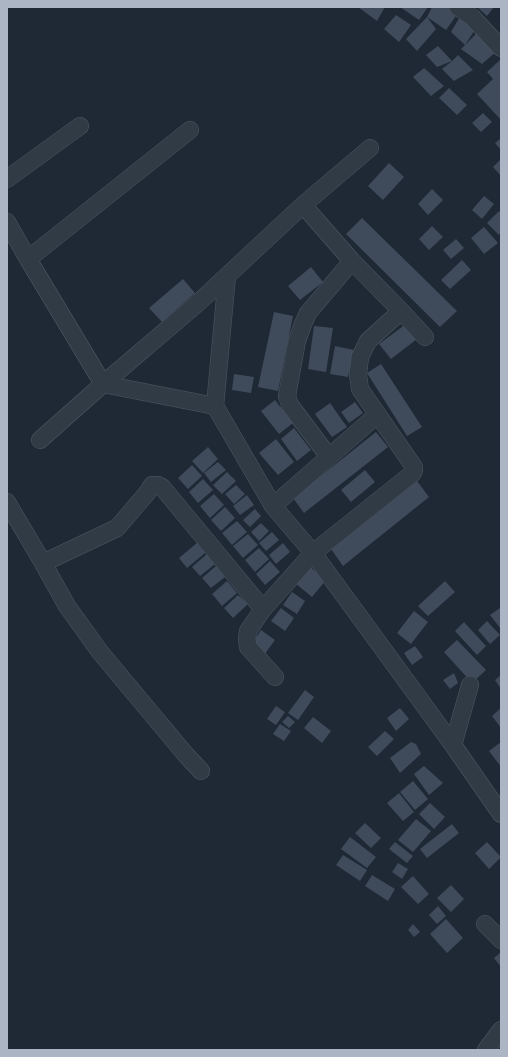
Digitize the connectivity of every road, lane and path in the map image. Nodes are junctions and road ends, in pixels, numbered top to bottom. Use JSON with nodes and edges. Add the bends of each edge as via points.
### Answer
{"nodes":[{"id":1,"x":458,"y":7,"type":"edge"},
{"id":2,"x":501,"y":48,"type":"edge"},
{"id":3,"x":80,"y":126,"type":"dead end"},
{"id":4,"x":190,"y":130,"type":"dead end"},
{"id":5,"x":370,"y":148,"type":"dead end"},
{"id":6,"x":7,"y":179,"type":"edge"},
{"id":7,"x":303,"y":205,"type":"junction"},
{"id":8,"x":7,"y":222,"type":"edge"},
{"id":9,"x":28,"y":259,"type":"junction"},
{"id":10,"x":352,"y":262,"type":"junction"},
{"id":11,"x":228,"y":276,"type":"junction"},
{"id":12,"x":401,"y":311,"type":"junction"},
{"id":13,"x":425,"y":337,"type":"dead end"},
{"id":14,"x":103,"y":384,"type":"junction"},
{"id":15,"x":215,"y":406,"type":"junction"},
{"id":16,"x":377,"y":415,"type":"junction"},
{"id":17,"x":40,"y":440,"type":"dead end"},
{"id":18,"x":329,"y":457,"type":"junction"},
{"id":19,"x":7,"y":502,"type":"edge"},
{"id":20,"x":273,"y":506,"type":"junction"},
{"id":21,"x":313,"y":553,"type":"junction"},
{"id":22,"x":43,"y":563,"type":"junction"},
{"id":23,"x":263,"y":609,"type":"junction"},
{"id":24,"x":275,"y":677,"type":"dead end"},
{"id":25,"x":470,"y":685,"type":"dead end"},
{"id":26,"x":453,"y":745,"type":"junction"},
{"id":27,"x":201,"y":771,"type":"dead end"},
{"id":28,"x":501,"y":814,"type":"edge"},
{"id":29,"x":485,"y":924,"type":"dead end"},
{"id":30,"x":501,"y":940,"type":"edge"},
{"id":31,"x":501,"y":1030,"type":"edge"},
{"id":32,"x":486,"y":1050,"type":"edge"}],
"edges":[{"from":1,"to":2,"type":"street"},
{"from":3,"to":6,"type":"street"},
{"from":4,"to":9,"type":"street"},
{"from":5,"to":7,"type":"street"},
{"from":7,"to":10,"type":"street"},
{"from":7,"to":11,"type":"street"},
{"from":8,"to":9,"type":"street"},
{"from":9,"to":14,"type":"street"},
{"from":10,"to":12,"type":"street"},
{"from":10,"to":18,"type":"street","via":[[308,313],[297,341],[287,396],[290,405]]},
{"from":11,"to":14,"type":"street"},
{"from":11,"to":15,"type":"street"},
{"from":12,"to":13,"type":"street"},
{"from":12,"to":16,"type":"street","via":[[368,341],[360,357],[360,389]]},
{"from":14,"to":15,"type":"street"},
{"from":14,"to":17,"type":"street"},
{"from":15,"to":20,"type":"street"},
{"from":16,"to":18,"type":"street"},
{"from":16,"to":21,"type":"street","via":[[414,467],[413,473]]},
{"from":18,"to":20,"type":"street"},
{"from":19,"to":22,"type":"street"},
{"from":20,"to":21,"type":"street"},
{"from":21,"to":23,"type":"street"},
{"from":21,"to":26,"type":"street"},
{"from":22,"to":23,"type":"street","via":[[117,528],[152,485],[158,485]]},
{"from":22,"to":27,"type":"street","via":[[67,606],[100,652]]},
{"from":23,"to":24,"type":"street","via":[[248,631],[246,639],[248,647]]},
{"from":25,"to":26,"type":"street"},
{"from":26,"to":28,"type":"street"},
{"from":29,"to":30,"type":"street"},
{"from":31,"to":32,"type":"street"}]}
